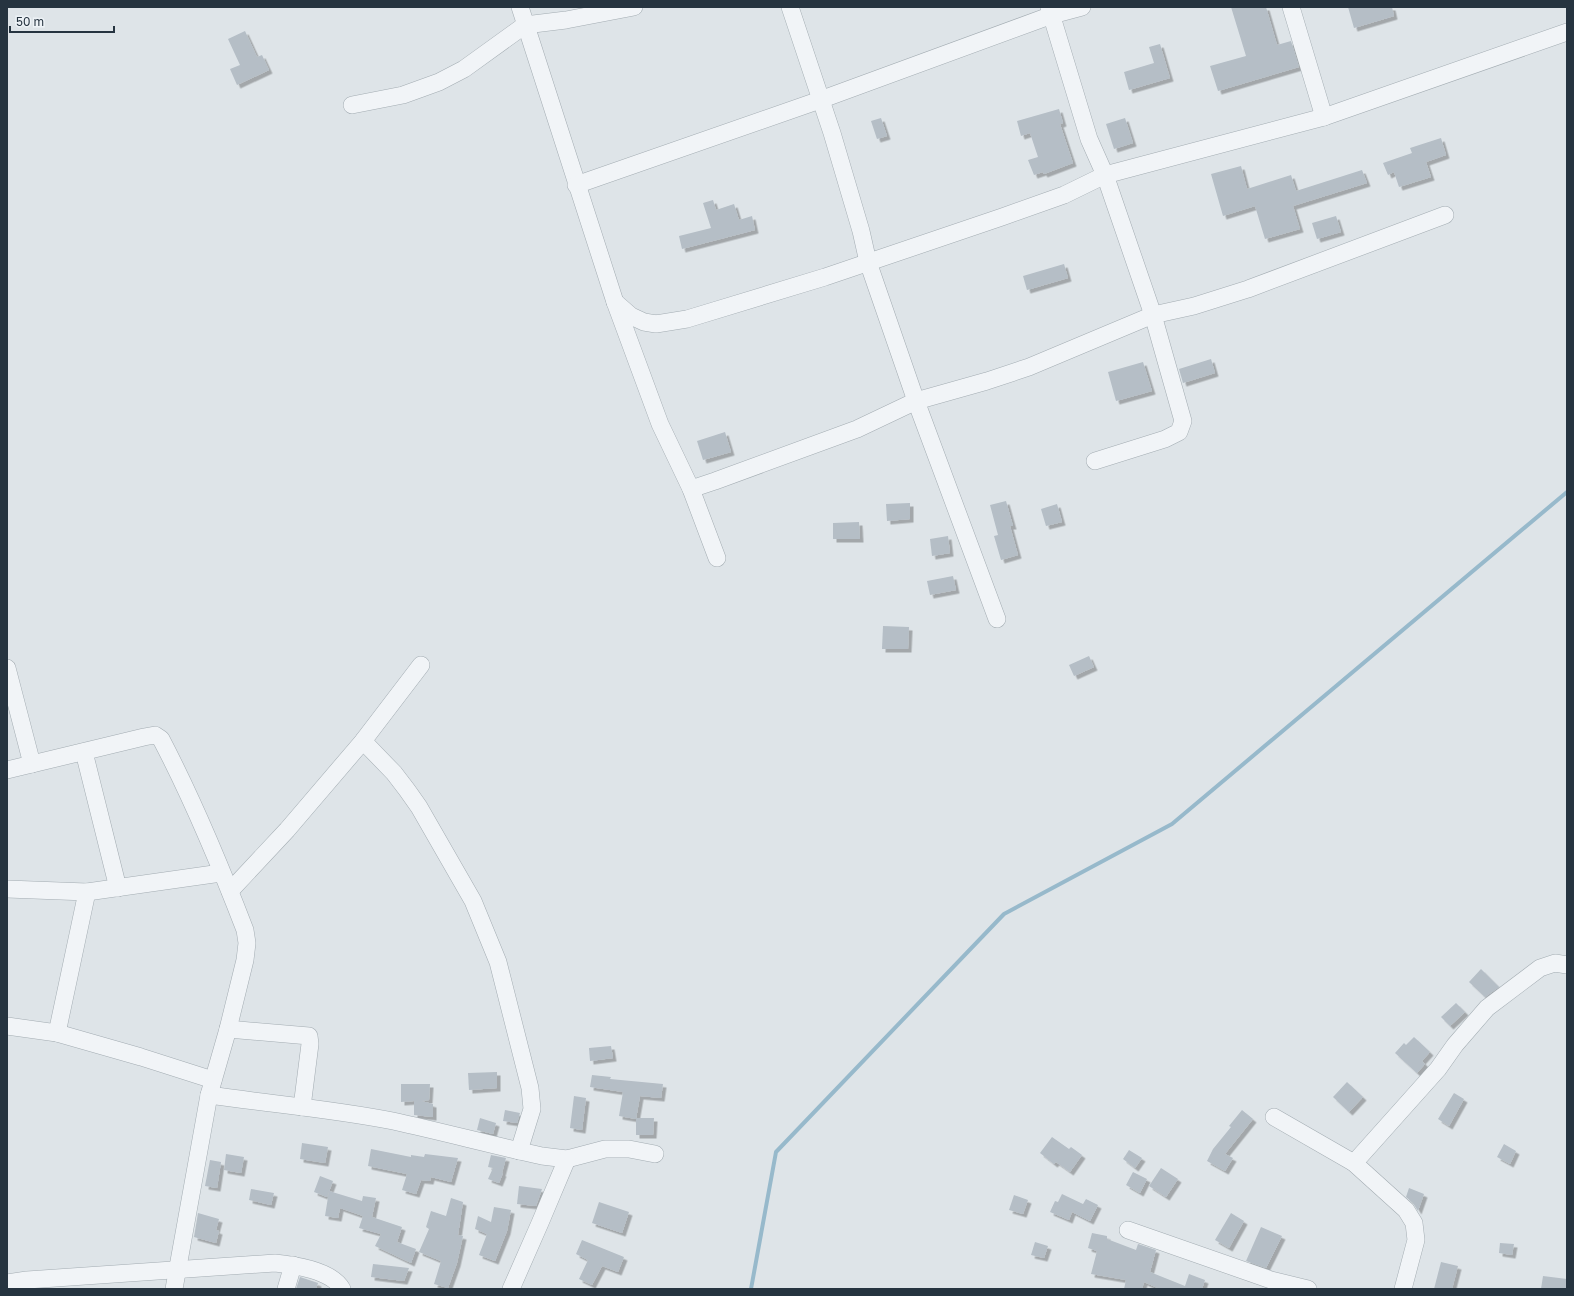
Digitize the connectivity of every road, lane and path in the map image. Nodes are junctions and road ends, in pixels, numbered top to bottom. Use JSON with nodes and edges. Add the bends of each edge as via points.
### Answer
{"nodes":[{"id":1,"x":520,"y":7,"type":"edge"},
{"id":2,"x":634,"y":7,"type":"edge"},
{"id":3,"x":790,"y":7,"type":"edge"},
{"id":4,"x":1082,"y":7,"type":"edge"},
{"id":5,"x":1291,"y":7,"type":"edge"},
{"id":6,"x":1051,"y":11,"type":"edge"},
{"id":7,"x":525,"y":25,"type":"junction"},
{"id":8,"x":1567,"y":32,"type":"edge"},
{"id":9,"x":820,"y":100,"type":"junction"},
{"id":10,"x":352,"y":105,"type":"dead end"},
{"id":11,"x":1324,"y":117,"type":"junction"},
{"id":12,"x":1105,"y":175,"type":"junction"},
{"id":13,"x":576,"y":185,"type":"junction"},
{"id":14,"x":1445,"y":215,"type":"dead end"},
{"id":15,"x":868,"y":262,"type":"junction"},
{"id":16,"x":615,"y":302,"type":"junction"},
{"id":17,"x":1153,"y":314,"type":"junction"},
{"id":18,"x":916,"y":401,"type":"junction"},
{"id":19,"x":1095,"y":460,"type":"dead end"},
{"id":20,"x":691,"y":489,"type":"junction"},
{"id":21,"x":717,"y":558,"type":"dead end"},
{"id":22,"x":997,"y":619,"type":"dead end"},
{"id":23,"x":421,"y":664,"type":"dead end"},
{"id":24,"x":7,"y":668,"type":"edge"},
{"id":25,"x":363,"y":741,"type":"junction"},
{"id":26,"x":84,"y":752,"type":"junction"},
{"id":27,"x":32,"y":764,"type":"junction"},
{"id":28,"x":7,"y":770,"type":"edge"},
{"id":29,"x":221,"y":874,"type":"junction"},
{"id":30,"x":118,"y":888,"type":"junction"},
{"id":31,"x":7,"y":889,"type":"edge"},
{"id":32,"x":230,"y":891,"type":"junction"},
{"id":33,"x":87,"y":892,"type":"junction"},
{"id":34,"x":1567,"y":965,"type":"edge"},
{"id":35,"x":7,"y":1026,"type":"edge"},
{"id":36,"x":228,"y":1029,"type":"junction"},
{"id":37,"x":57,"y":1033,"type":"junction"},
{"id":38,"x":211,"y":1088,"type":"junction"},
{"id":39,"x":302,"y":1107,"type":"junction"},
{"id":40,"x":1274,"y":1117,"type":"dead end"},
{"id":41,"x":519,"y":1151,"type":"junction"},
{"id":42,"x":655,"y":1154,"type":"dead end"},
{"id":43,"x":567,"y":1159,"type":"junction"},
{"id":44,"x":1354,"y":1163,"type":"junction"},
{"id":45,"x":1128,"y":1230,"type":"dead end"},
{"id":46,"x":293,"y":1265,"type":"junction"},
{"id":47,"x":179,"y":1269,"type":"junction"},
{"id":48,"x":7,"y":1283,"type":"edge"},
{"id":49,"x":174,"y":1289,"type":"edge"},
{"id":50,"x":286,"y":1289,"type":"edge"},
{"id":51,"x":342,"y":1289,"type":"edge"},
{"id":52,"x":511,"y":1289,"type":"edge"},
{"id":53,"x":1308,"y":1289,"type":"edge"},
{"id":54,"x":1403,"y":1289,"type":"edge"}],
"edges":[{"from":1,"to":7,"type":"street"},
{"from":2,"to":7,"type":"street"},
{"from":3,"to":9,"type":"street"},
{"from":4,"to":6,"type":"street"},
{"from":5,"to":11,"type":"street"},
{"from":6,"to":9,"type":"street"},
{"from":6,"to":12,"type":"street","via":[[1089,139]]},
{"from":7,"to":10,"type":"street","via":[[464,69],[439,82],[403,95]]},
{"from":7,"to":13,"type":"street"},
{"from":8,"to":11,"type":"street"},
{"from":9,"to":13,"type":"street"},
{"from":9,"to":15,"type":"street","via":[[861,230]]},
{"from":11,"to":12,"type":"street"},
{"from":12,"to":15,"type":"street","via":[[1050,200]]},
{"from":12,"to":17,"type":"street"},
{"from":13,"to":16,"type":"street"},
{"from":14,"to":17,"type":"street","via":[[1248,289],[1194,306]]},
{"from":15,"to":16,"type":"street","via":[[668,323],[644,322],[631,316]]},
{"from":15,"to":18,"type":"street"},
{"from":16,"to":20,"type":"street","via":[[660,424]]},
{"from":17,"to":18,"type":"street","via":[[1029,367]]},
{"from":17,"to":19,"type":"street","via":[[1183,421],[1180,432]]},
{"from":18,"to":20,"type":"street","via":[[857,429]]},
{"from":18,"to":22,"type":"street"},
{"from":20,"to":21,"type":"street"},
{"from":23,"to":25,"type":"street"},
{"from":24,"to":27,"type":"street"},
{"from":25,"to":32,"type":"street","via":[[287,830]]},
{"from":25,"to":41,"type":"street","via":[[394,773],[419,807],[473,901],[498,962],[532,1101],[532,1109]]},
{"from":26,"to":27,"type":"street"},
{"from":26,"to":29,"type":"street","via":[[155,735],[161,739],[181,778]]},
{"from":26,"to":30,"type":"street"},
{"from":27,"to":28,"type":"street"},
{"from":29,"to":30,"type":"street"},
{"from":29,"to":32,"type":"street"},
{"from":30,"to":33,"type":"street"},
{"from":31,"to":33,"type":"street"},
{"from":32,"to":36,"type":"street","via":[[245,930],[247,943]]},
{"from":33,"to":37,"type":"street"},
{"from":34,"to":44,"type":"street","via":[[1555,963],[1540,968],[1487,1008],[1438,1069]]},
{"from":35,"to":37,"type":"street"},
{"from":36,"to":38,"type":"street"},
{"from":36,"to":39,"type":"street","via":[[309,1036]]},
{"from":37,"to":38,"type":"street","via":[[141,1057]]},
{"from":38,"to":39,"type":"street","via":[[267,1104]]},
{"from":38,"to":47,"type":"street"},
{"from":39,"to":41,"type":"street","via":[[393,1121]]},
{"from":40,"to":44,"type":"street"},
{"from":41,"to":43,"type":"street"},
{"from":42,"to":43,"type":"street","via":[[629,1149],[605,1149]]},
{"from":43,"to":52,"type":"street"},
{"from":44,"to":54,"type":"street","via":[[1406,1210],[1414,1223],[1416,1240]]},
{"from":45,"to":53,"type":"street","via":[[1271,1280]]},
{"from":46,"to":47,"type":"street","via":[[276,1263]]},
{"from":46,"to":50,"type":"street"},
{"from":46,"to":51,"type":"street","via":[[329,1277],[340,1284]]},
{"from":47,"to":48,"type":"street"},
{"from":47,"to":49,"type":"street"}]}
